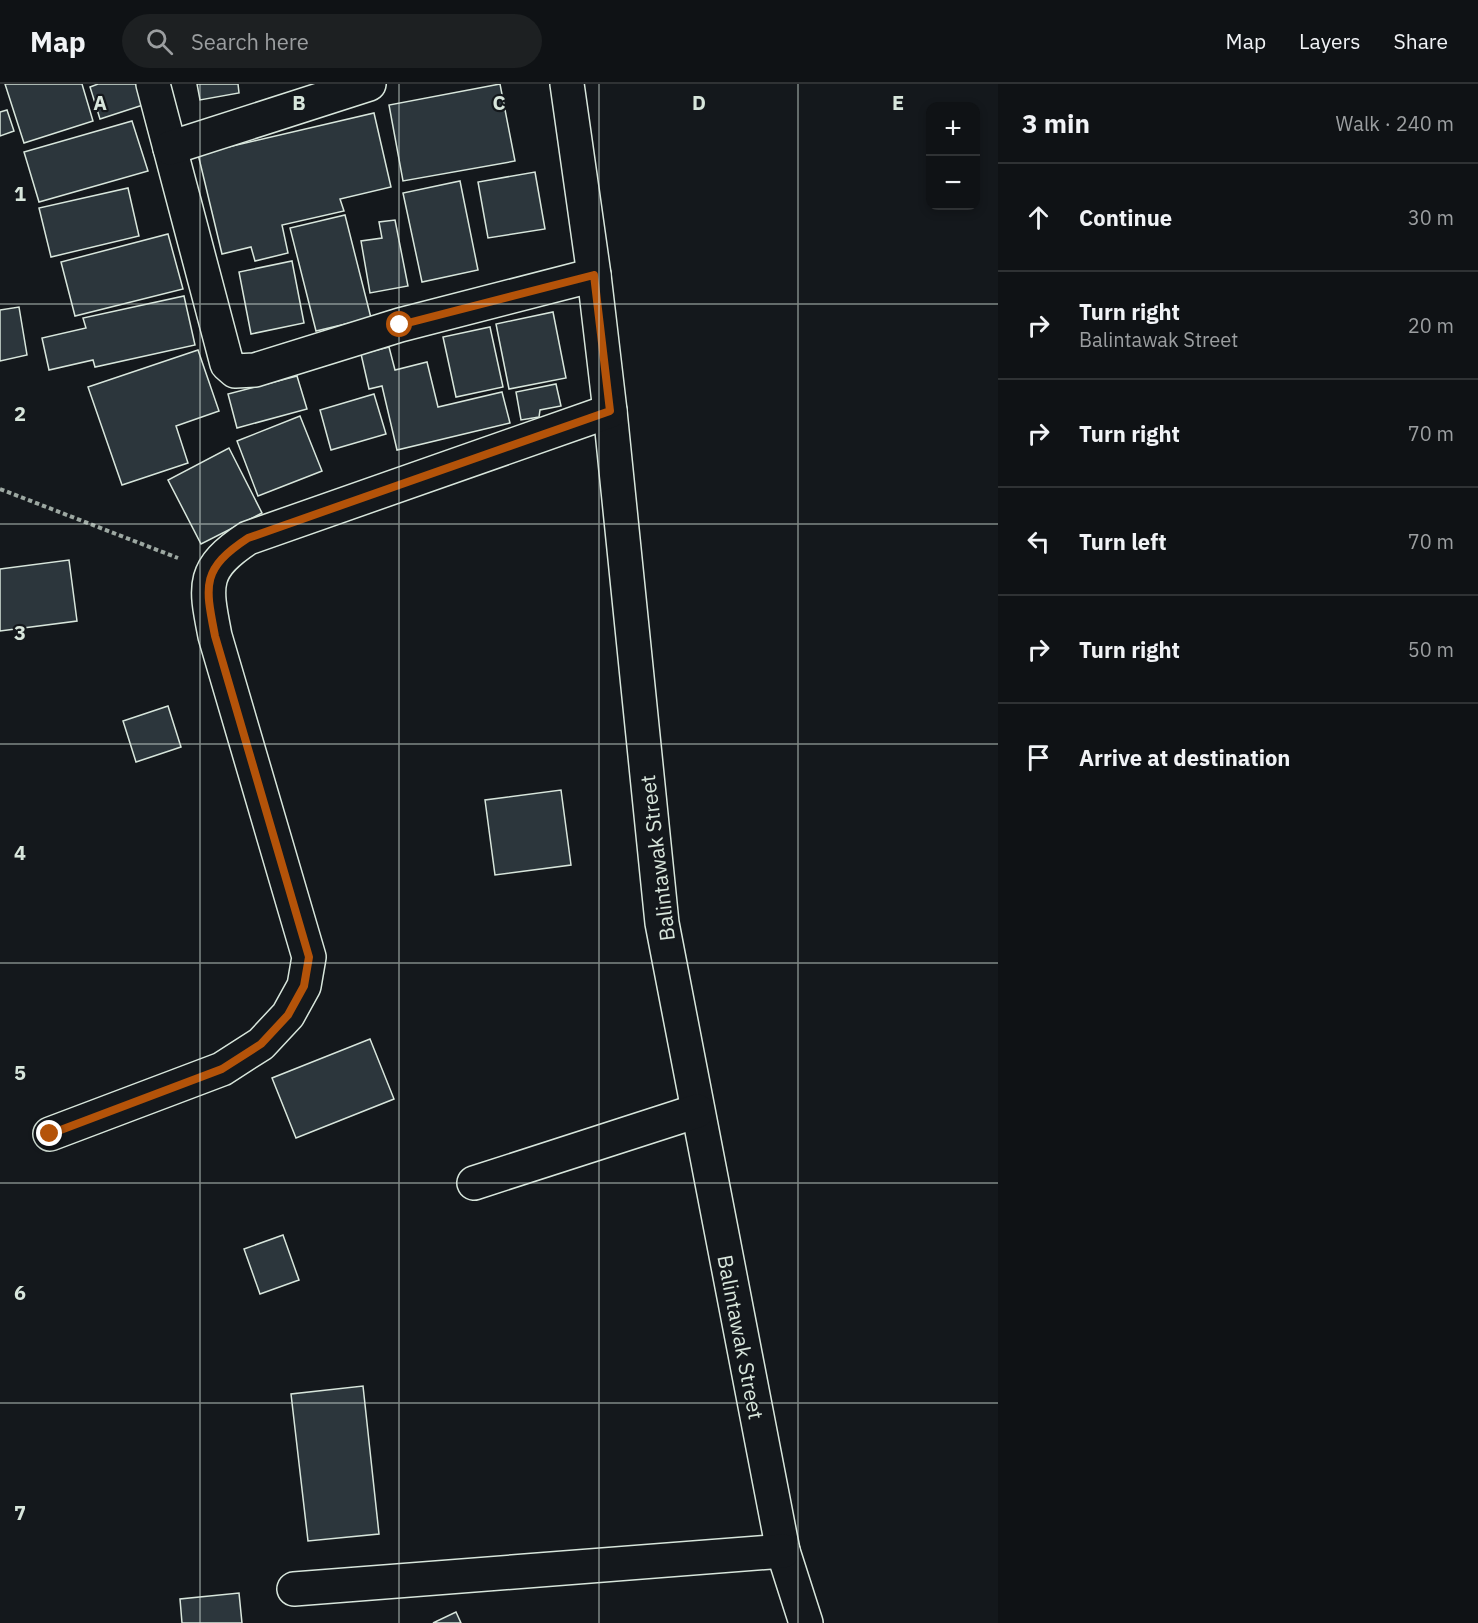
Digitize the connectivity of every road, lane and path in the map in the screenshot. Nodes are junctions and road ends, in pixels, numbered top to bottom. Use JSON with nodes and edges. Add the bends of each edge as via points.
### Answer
{"nodes":[{"id":1,"x":153,"y":84,"type":"edge"},
{"id":2,"x":369,"y":84,"type":"edge"},
{"id":3,"x":567,"y":84,"type":"edge"},
{"id":4,"x":170,"y":148,"type":"junction"},
{"id":5,"x":594,"y":275,"type":"junction"},
{"id":6,"x":610,"y":411,"type":"junction"},
{"id":7,"x":0,"y":489,"type":"edge"},
{"id":8,"x":212,"y":571,"type":"junction"},
{"id":9,"x":698,"y":1111,"type":"junction"},
{"id":10,"x":50,"y":1134,"type":"dead end"},
{"id":11,"x":474,"y":1183,"type":"dead end"},
{"id":12,"x":783,"y":1551,"type":"junction"},
{"id":13,"x":294,"y":1589,"type":"dead end"},
{"id":14,"x":806,"y":1623,"type":"edge"}],
"edges":[{"from":1,"to":4,"type":"street"},
{"from":2,"to":4,"type":"street"},
{"from":3,"to":5,"type":"street","name":"Balintawak Street"},
{"from":4,"to":5,"type":"street","via":[[227,364],[235,371],[255,370],[400,325]]},
{"from":5,"to":6,"type":"street","name":"Balintawak Street"},
{"from":6,"to":8,"type":"street","via":[[248,538],[227,552]]},
{"from":6,"to":9,"type":"street","name":"Balintawak Street","via":[[662,923]]},
{"from":7,"to":8,"type":"path"},
{"from":8,"to":10,"type":"street","via":[[207,596],[215,636],[309,957],[304,986],[288,1015],[261,1044],[222,1069]]},
{"from":9,"to":11,"type":"street"},
{"from":9,"to":12,"type":"street","name":"Balintawak Street"},
{"from":12,"to":13,"type":"street"},
{"from":12,"to":14,"type":"street","name":"Balintawak Street"}]}
